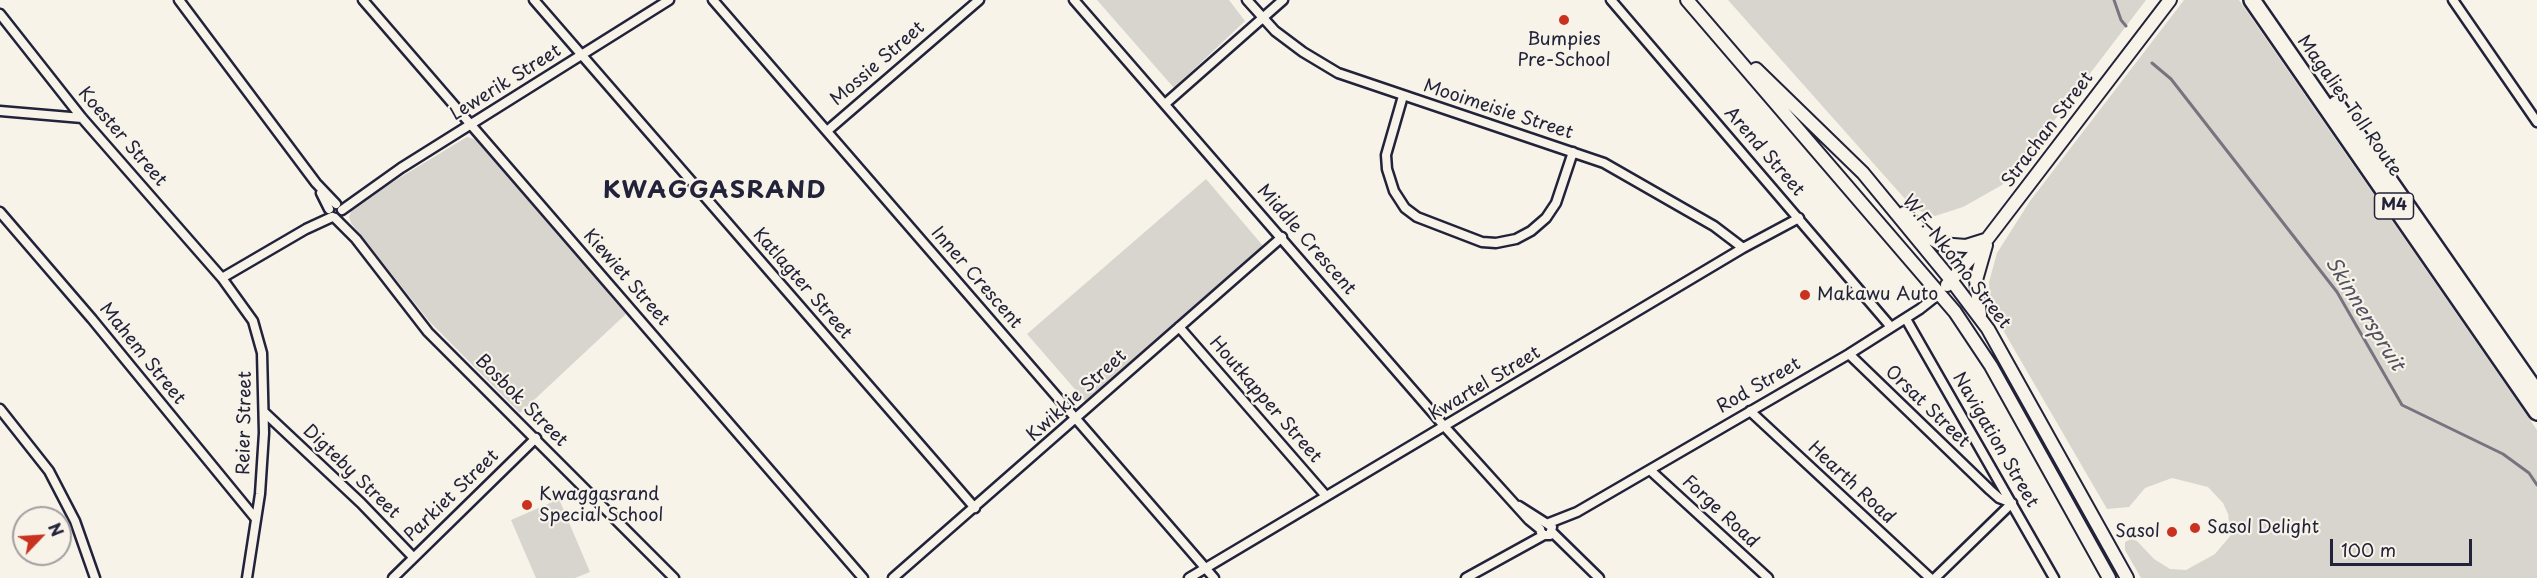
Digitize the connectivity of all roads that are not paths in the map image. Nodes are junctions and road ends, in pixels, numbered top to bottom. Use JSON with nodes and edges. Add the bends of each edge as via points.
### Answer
{"nodes":[{"id":1,"x":179,"y":0,"type":"edge"},
{"id":2,"x":363,"y":0,"type":"edge"},
{"id":3,"x":534,"y":0,"type":"edge"},
{"id":4,"x":669,"y":0,"type":"edge"},
{"id":5,"x":713,"y":0,"type":"edge"},
{"id":6,"x":979,"y":0,"type":"edge"},
{"id":7,"x":1074,"y":0,"type":"edge"},
{"id":8,"x":1246,"y":0,"type":"edge"},
{"id":9,"x":1283,"y":0,"type":"edge"},
{"id":10,"x":1611,"y":0,"type":"edge"},
{"id":11,"x":1687,"y":0,"type":"edge"},
{"id":12,"x":2252,"y":0,"type":"edge"},
{"id":13,"x":2264,"y":0,"type":"edge"},
{"id":14,"x":2452,"y":0,"type":"edge"},
{"id":15,"x":2169,"y":1,"type":"edge"},
{"id":16,"x":1697,"y":12,"type":"junction"},
{"id":17,"x":0,"y":14,"type":"edge"},
{"id":18,"x":1262,"y":18,"type":"junction"},
{"id":19,"x":581,"y":56,"type":"junction"},
{"id":20,"x":1403,"y":96,"type":"junction"},
{"id":21,"x":1165,"y":104,"type":"junction"},
{"id":22,"x":0,"y":111,"type":"edge"},
{"id":23,"x":82,"y":118,"type":"junction"},
{"id":24,"x":2537,"y":122,"type":"edge"},
{"id":25,"x":470,"y":125,"type":"junction"},
{"id":26,"x":827,"y":130,"type":"junction"},
{"id":27,"x":1573,"y":152,"type":"junction"},
{"id":28,"x":1863,"y":173,"type":"junction"},
{"id":29,"x":335,"y":211,"type":"junction"},
{"id":30,"x":0,"y":212,"type":"edge"},
{"id":31,"x":1799,"y":218,"type":"junction"},
{"id":32,"x":1282,"y":237,"type":"junction"},
{"id":33,"x":1988,"y":238,"type":"junction"},
{"id":34,"x":1743,"y":248,"type":"junction"},
{"id":35,"x":222,"y":279,"type":"junction"},
{"id":36,"x":1951,"y":280,"type":"junction"},
{"id":37,"x":1939,"y":294,"type":"junction"},
{"id":38,"x":1906,"y":319,"type":"junction"},
{"id":39,"x":1982,"y":321,"type":"junction"},
{"id":40,"x":1179,"y":327,"type":"junction"},
{"id":41,"x":1892,"y":327,"type":"junction"},
{"id":42,"x":1849,"y":354,"type":"junction"},
{"id":43,"x":2537,"y":393,"type":"edge"},
{"id":44,"x":0,"y":409,"type":"edge"},
{"id":45,"x":1750,"y":411,"type":"junction"},
{"id":46,"x":264,"y":412,"type":"junction"},
{"id":47,"x":2537,"y":412,"type":"edge"},
{"id":48,"x":1076,"y":419,"type":"junction"},
{"id":49,"x":1446,"y":427,"type":"junction"},
{"id":50,"x":536,"y":438,"type":"junction"},
{"id":51,"x":1650,"y":470,"type":"junction"},
{"id":52,"x":1326,"y":496,"type":"junction"},
{"id":53,"x":2012,"y":503,"type":"junction"},
{"id":54,"x":975,"y":508,"type":"junction"},
{"id":55,"x":256,"y":519,"type":"junction"},
{"id":56,"x":1546,"y":530,"type":"junction"},
{"id":57,"x":413,"y":556,"type":"junction"},
{"id":58,"x":1206,"y":568,"type":"junction"},
{"id":59,"x":95,"y":578,"type":"edge"},
{"id":60,"x":247,"y":578,"type":"edge"},
{"id":61,"x":393,"y":578,"type":"edge"},
{"id":62,"x":674,"y":578,"type":"edge"},
{"id":63,"x":863,"y":578,"type":"edge"},
{"id":64,"x":893,"y":578,"type":"edge"},
{"id":65,"x":1189,"y":578,"type":"edge"},
{"id":66,"x":1214,"y":578,"type":"edge"},
{"id":67,"x":1466,"y":578,"type":"edge"},
{"id":68,"x":1599,"y":578,"type":"edge"},
{"id":69,"x":1768,"y":578,"type":"edge"},
{"id":70,"x":1930,"y":578,"type":"edge"},
{"id":71,"x":1935,"y":578,"type":"edge"},
{"id":72,"x":2054,"y":578,"type":"edge"},
{"id":73,"x":2109,"y":578,"type":"edge"},
{"id":74,"x":2127,"y":578,"type":"edge"}],
"edges":[{"from":1,"to":29,"type":"street","name":"Bosbok Street"},
{"from":2,"to":25,"type":"street","name":"Kiewiet Street"},
{"from":3,"to":19,"type":"street","name":"Katlagter Street"},
{"from":4,"to":19,"type":"street","name":"Lewerik Street"},
{"from":5,"to":26,"type":"street","name":"Inner Crescent"},
{"from":6,"to":26,"type":"street","name":"Mossie Street"},
{"from":7,"to":21,"type":"street","name":"Middle Crescent"},
{"from":8,"to":18,"type":"street","name":"Mooimeisie Street"},
{"from":9,"to":18,"type":"street"},
{"from":10,"to":31,"type":"street","name":"Arend Street"},
{"from":11,"to":16,"type":"main road","name":"W.F. Nkomo Street"},
{"from":12,"to":47,"type":"highway","name":"Magalies Toll Route","number":"M4"},
{"from":13,"to":43,"type":"highway","name":"Magalies Toll Route","number":"M4"},
{"from":14,"to":24,"type":"street"},
{"from":15,"to":33,"type":"main road","name":"Strachan Street"},
{"from":16,"to":28,"type":"main road","name":"W.F. Nkomo Street"},
{"from":16,"to":37,"type":"main road","name":"W.F. Nkomo Street"},
{"from":17,"to":23,"type":"street","name":"Koester Street"},
{"from":18,"to":20,"type":"street","name":"Mooimeisie Street","via":[[1303,52],[1338,73]]},
{"from":18,"to":21,"type":"street"},
{"from":19,"to":25,"type":"street","name":"Lewerik Street"},
{"from":19,"to":54,"type":"street","name":"Katlagter Street"},
{"from":20,"to":27,"type":"street","name":"Mooimeisie Street"},
{"from":20,"to":27,"type":"street","via":[[1386,155],[1390,182],[1399,200],[1417,217],[1482,242],[1516,239],[1546,218],[1556,203]]},
{"from":21,"to":32,"type":"street","name":"Middle Crescent"},
{"from":22,"to":23,"type":"street"},
{"from":23,"to":35,"type":"street","name":"Koester Street"},
{"from":25,"to":29,"type":"street","name":"Lewerik Street"},
{"from":25,"to":63,"type":"street","name":"Kiewiet Street"},
{"from":26,"to":48,"type":"street","name":"Inner Crescent"},
{"from":27,"to":34,"type":"street","name":"Mooimeisie Street","via":[[1619,171],[1714,226]]},
{"from":28,"to":33,"type":"main road","via":[[1940,244],[1966,246]]},
{"from":28,"to":36,"type":"main road","name":"W.F. Nkomo Street"},
{"from":29,"to":35,"type":"street","name":"Lewerik Street"},
{"from":29,"to":50,"type":"street","name":"Bosbok Street","via":[[421,324]]},
{"from":30,"to":55,"type":"street","name":"Mahem Street"},
{"from":31,"to":34,"type":"street","name":"Kwartel Street"},
{"from":31,"to":41,"type":"street","name":"Arend Street"},
{"from":32,"to":40,"type":"street","name":"Kwikkie Street"},
{"from":32,"to":49,"type":"street","name":"Middle Crescent"},
{"from":33,"to":36,"type":"main road","name":"Strachan Street"},
{"from":33,"to":39,"type":"main road","via":[[1976,280]]},
{"from":34,"to":49,"type":"street","name":"Kwartel Street"},
{"from":35,"to":46,"type":"street","name":"Reier Street","via":[[249,315],[260,342]]},
{"from":36,"to":37,"type":"main road","name":"Rod Street"},
{"from":36,"to":39,"type":"main road","name":"W.F. Nkomo Street"},
{"from":37,"to":38,"type":"street","name":"Rod Street"},
{"from":37,"to":73,"type":"main road","name":"W.F. Nkomo Street","via":[[1975,340]]},
{"from":38,"to":41,"type":"street","name":"Rod Street"},
{"from":38,"to":53,"type":"street","name":"Navigation Street"},
{"from":39,"to":74,"type":"main road","name":"W.F. Nkomo Street"},
{"from":40,"to":48,"type":"street","name":"Kwikkie Street"},
{"from":40,"to":52,"type":"street","name":"Houtkapper Street"},
{"from":41,"to":42,"type":"street","name":"Rod Street"},
{"from":42,"to":45,"type":"street","name":"Rod Street"},
{"from":42,"to":53,"type":"street","name":"Orsat Street","via":[[1990,490]]},
{"from":44,"to":59,"type":"street","via":[[49,471],[75,520]]},
{"from":45,"to":51,"type":"street","name":"Rod Street"},
{"from":45,"to":70,"type":"street","name":"Hearth Road"},
{"from":46,"to":55,"type":"street","name":"Reier Street","via":[[263,467]]},
{"from":46,"to":57,"type":"street","name":"Digteby Street"},
{"from":48,"to":54,"type":"street","name":"Kwikkie Street"},
{"from":48,"to":58,"type":"street","name":"Inner Crescent"},
{"from":49,"to":52,"type":"street","name":"Kwartel Street"},
{"from":49,"to":56,"type":"street","name":"Middle Crescent","via":[[1514,502]]},
{"from":50,"to":57,"type":"street","name":"Parkiet Street"},
{"from":50,"to":62,"type":"street","name":"Bosbok Street"},
{"from":51,"to":56,"type":"street","name":"Rod Street"},
{"from":51,"to":69,"type":"street","name":"Forge Road"},
{"from":52,"to":58,"type":"street","name":"Kwartel Street"},
{"from":53,"to":71,"type":"street"},
{"from":53,"to":72,"type":"street","name":"Navigation Street"},
{"from":54,"to":64,"type":"street","name":"Kwikkie Street"},
{"from":55,"to":60,"type":"street","name":"Reier Street"},
{"from":56,"to":67,"type":"street","name":"Rod Street"},
{"from":56,"to":68,"type":"street","name":"Middle Crescent"},
{"from":57,"to":61,"type":"street","name":"Parkiet Street"},
{"from":58,"to":65,"type":"street","name":"Kwartel Street"},
{"from":58,"to":66,"type":"street","name":"Inner Crescent"}]}
